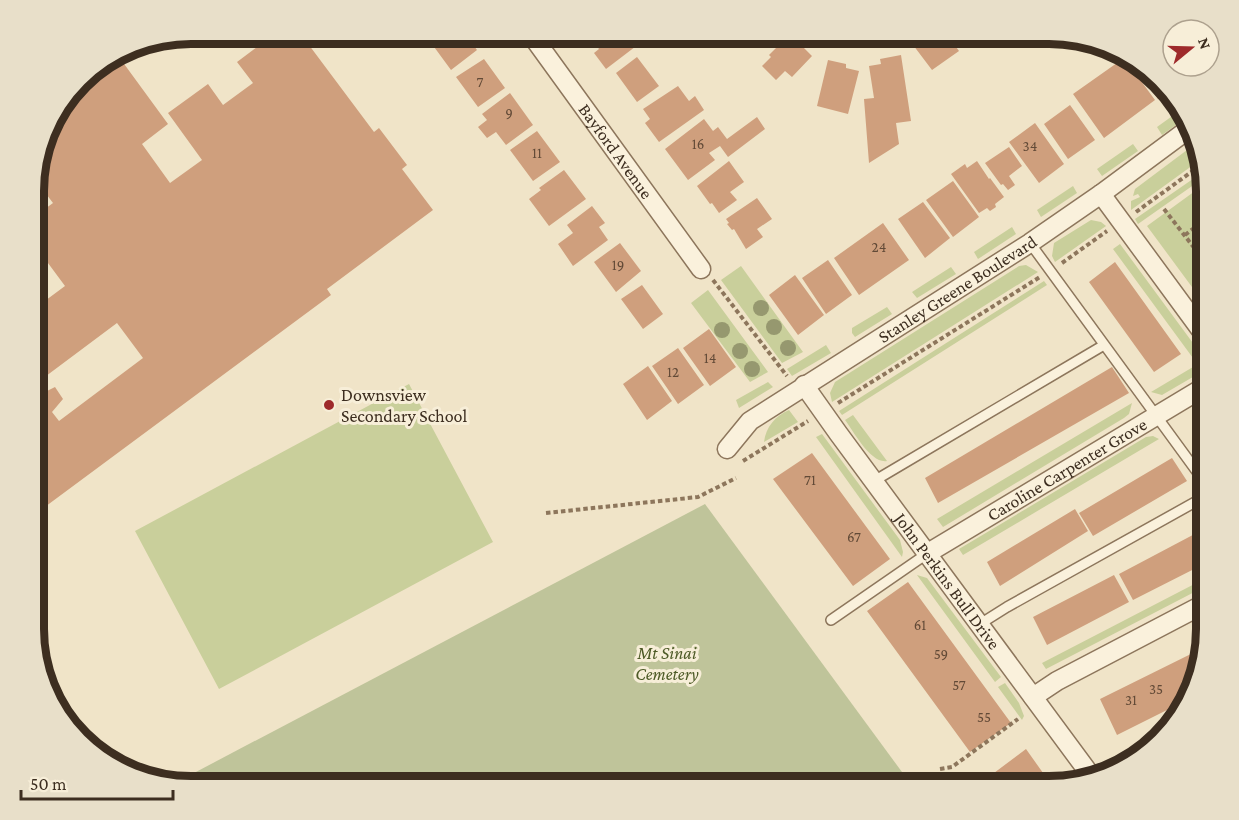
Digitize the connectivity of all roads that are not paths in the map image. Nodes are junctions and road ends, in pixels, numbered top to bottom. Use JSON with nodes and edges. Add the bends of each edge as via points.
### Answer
{"nodes":[{"id":1,"x":538,"y":44,"type":"edge"},
{"id":2,"x":1183,"y":133,"type":"edge"},
{"id":3,"x":1101,"y":194,"type":"junction"},
{"id":4,"x":1030,"y":243,"type":"junction"},
{"id":5,"x":701,"y":269,"type":"road end"},
{"id":6,"x":1195,"y":322,"type":"edge"},
{"id":7,"x":1104,"y":345,"type":"junction"},
{"id":8,"x":800,"y":387,"type":"junction"},
{"id":9,"x":1195,"y":393,"type":"edge"},
{"id":10,"x":1157,"y":416,"type":"junction"},
{"id":11,"x":727,"y":449,"type":"dead end"},
{"id":12,"x":1195,"y":469,"type":"edge"},
{"id":13,"x":874,"y":481,"type":"junction"},
{"id":14,"x":1195,"y":502,"type":"edge"},
{"id":15,"x":928,"y":553,"type":"junction"},
{"id":16,"x":1195,"y":609,"type":"edge"},
{"id":17,"x":831,"y":620,"type":"dead end"},
{"id":18,"x":980,"y":624,"type":"junction"},
{"id":19,"x":1033,"y":697,"type":"junction"},
{"id":20,"x":1088,"y":772,"type":"edge"}],
"edges":[{"from":1,"to":5,"type":"street","name":"Bayford Avenue"},
{"from":2,"to":3,"type":"street","name":"Stanley Greene Boulevard"},
{"from":3,"to":4,"type":"street","name":"Stanley Greene Boulevard"},
{"from":3,"to":6,"type":"street"},
{"from":4,"to":7,"type":"lane"},
{"from":4,"to":8,"type":"street","name":"Stanley Greene Boulevard"},
{"from":7,"to":10,"type":"lane"},
{"from":7,"to":13,"type":"lane"},
{"from":8,"to":11,"type":"street","name":"Stanley Greene Boulevard","via":[[750,421]]},
{"from":8,"to":13,"type":"street","name":"John Perkins Bull Drive"},
{"from":9,"to":10,"type":"street","name":"Caroline Carpenter Grove"},
{"from":10,"to":12,"type":"lane"},
{"from":10,"to":15,"type":"street","name":"Caroline Carpenter Grove"},
{"from":13,"to":15,"type":"street","name":"John Perkins Bull Drive"},
{"from":14,"to":18,"type":"lane"},
{"from":15,"to":17,"type":"lane"},
{"from":15,"to":18,"type":"street","name":"John Perkins Bull Drive"},
{"from":16,"to":19,"type":"street"},
{"from":18,"to":19,"type":"street","name":"John Perkins Bull Drive"},
{"from":19,"to":20,"type":"street","name":"John Perkins Bull Drive"}]}
